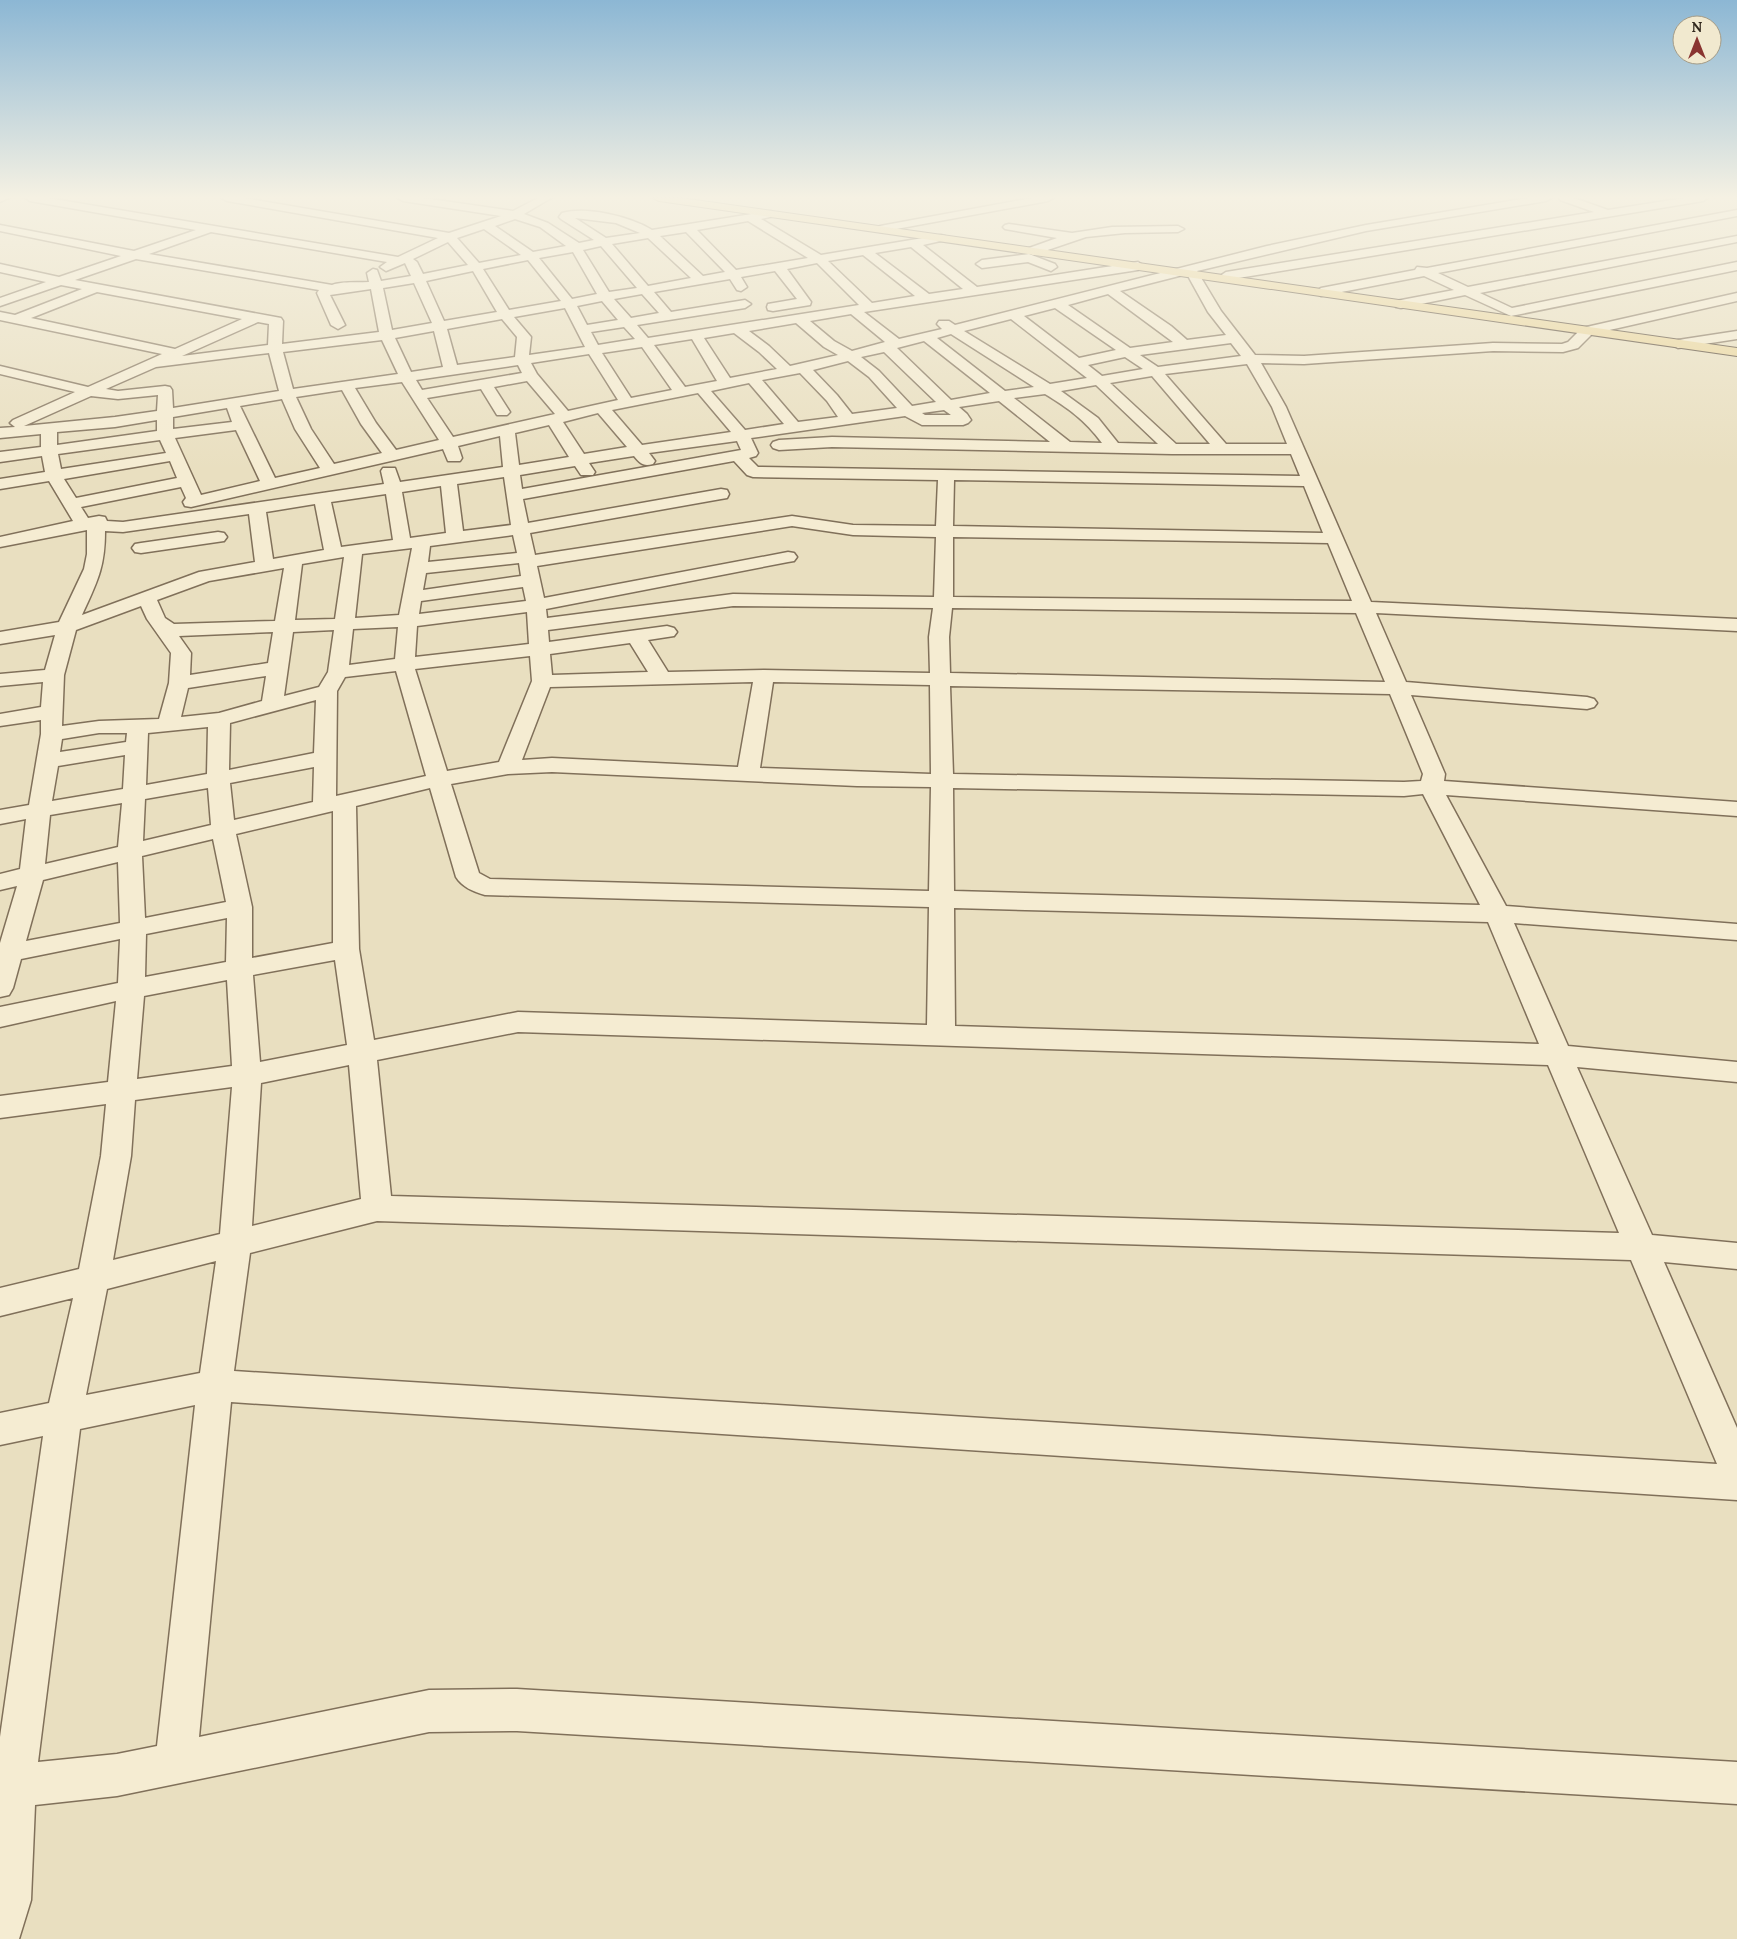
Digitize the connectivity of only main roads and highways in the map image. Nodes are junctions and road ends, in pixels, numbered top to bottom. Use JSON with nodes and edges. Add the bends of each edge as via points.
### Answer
{"nodes":[{"id":1,"x":1295,"y":288,"type":"edge"},
{"id":2,"x":1737,"y":352,"type":"edge"}],
"edges":[{"from":1,"to":2,"type":"main road"}]}
